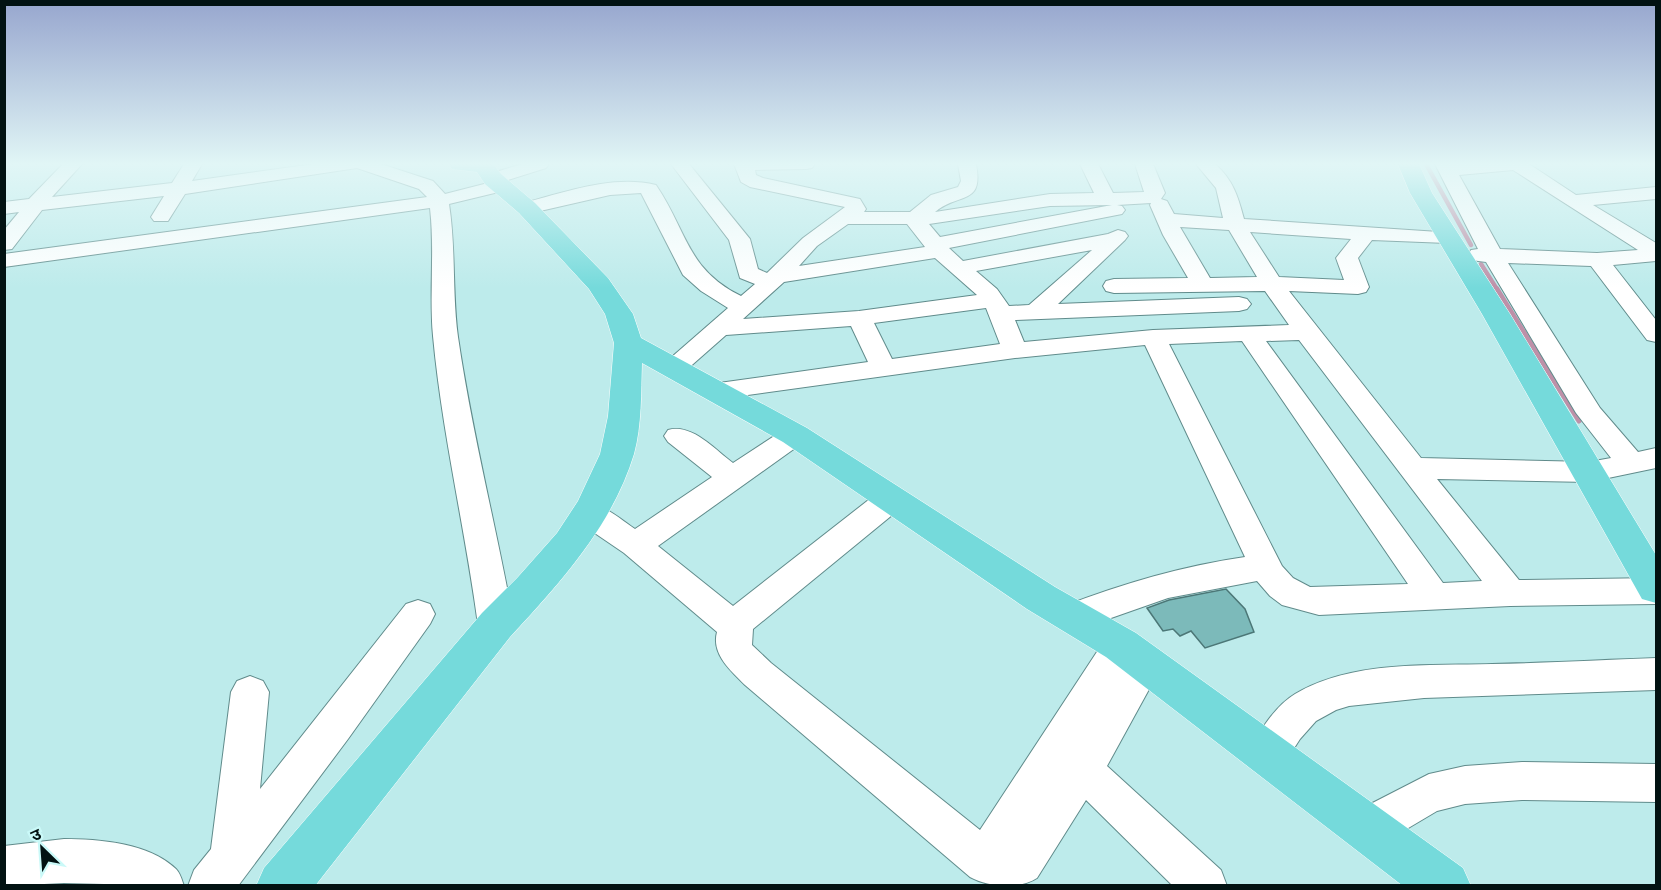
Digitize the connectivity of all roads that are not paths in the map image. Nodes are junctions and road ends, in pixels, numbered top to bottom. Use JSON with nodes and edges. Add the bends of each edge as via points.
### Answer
{"nodes":[{"id":1,"x":23,"y":206,"type":"edge"},
{"id":2,"x":34,"y":206,"type":"edge"},
{"id":3,"x":168,"y":206,"type":"edge"},
{"id":4,"x":406,"y":206,"type":"edge"},
{"id":5,"x":440,"y":206,"type":"edge"},
{"id":6,"x":519,"y":206,"type":"edge"},
{"id":7,"x":658,"y":206,"type":"edge"},
{"id":8,"x":715,"y":206,"type":"edge"},
{"id":9,"x":854,"y":206,"type":"edge"},
{"id":10,"x":930,"y":206,"type":"edge"},
{"id":11,"x":1018,"y":206,"type":"edge"},
{"id":12,"x":1100,"y":206,"type":"edge"},
{"id":13,"x":1120,"y":206,"type":"edge"},
{"id":14,"x":1160,"y":206,"type":"edge"},
{"id":15,"x":1230,"y":206,"type":"edge"},
{"id":16,"x":1428,"y":206,"type":"edge"},
{"id":17,"x":1466,"y":206,"type":"edge"},
{"id":18,"x":1579,"y":206,"type":"edge"},
{"id":19,"x":4,"y":208,"type":"edge"},
{"id":20,"x":161,"y":217,"type":"dead end"},
{"id":21,"x":844,"y":218,"type":"junction"},
{"id":22,"x":914,"y":219,"type":"junction"},
{"id":23,"x":1168,"y":220,"type":"junction"},
{"id":24,"x":1235,"y":224,"type":"junction"},
{"id":25,"x":1366,"y":234,"type":"junction"},
{"id":26,"x":1115,"y":239,"type":"junction"},
{"id":27,"x":4,"y":244,"type":"edge"},
{"id":28,"x":1453,"y":245,"type":"junction"},
{"id":29,"x":937,"y":248,"type":"junction"},
{"id":30,"x":1656,"y":254,"type":"edge"},
{"id":31,"x":1493,"y":256,"type":"junction"},
{"id":32,"x":1597,"y":260,"type":"junction"},
{"id":33,"x":4,"y":261,"type":"edge"},
{"id":34,"x":959,"y":268,"type":"junction"},
{"id":35,"x":774,"y":279,"type":"junction"},
{"id":36,"x":1203,"y":285,"type":"junction"},
{"id":37,"x":1272,"y":285,"type":"junction"},
{"id":38,"x":1114,"y":286,"type":"dead end"},
{"id":39,"x":1239,"y":304,"type":"dead end"},
{"id":40,"x":744,"y":306,"type":"junction"},
{"id":41,"x":997,"y":307,"type":"junction"},
{"id":42,"x":1036,"y":312,"type":"junction"},
{"id":43,"x":859,"y":318,"type":"junction"},
{"id":44,"x":718,"y":328,"type":"junction"},
{"id":45,"x":1655,"y":330,"type":"edge"},
{"id":46,"x":1306,"y":332,"type":"junction"},
{"id":47,"x":1249,"y":334,"type":"junction"},
{"id":48,"x":1154,"y":337,"type":"junction"},
{"id":49,"x":628,"y":343,"type":"junction"},
{"id":50,"x":1015,"y":350,"type":"junction"},
{"id":51,"x":675,"y":367,"type":"junction"},
{"id":52,"x":884,"y":368,"type":"junction"},
{"id":53,"x":719,"y":391,"type":"junction"},
{"id":54,"x":795,"y":435,"type":"junction"},
{"id":55,"x":1608,"y":435,"type":"junction"},
{"id":56,"x":678,"y":436,"type":"dead end"},
{"id":57,"x":1569,"y":438,"type":"junction"},
{"id":58,"x":1644,"y":461,"type":"edge"},
{"id":59,"x":1411,"y":468,"type":"junction"},
{"id":60,"x":1589,"y":472,"type":"junction"},
{"id":61,"x":733,"y":478,"type":"junction"},
{"id":62,"x":891,"y":499,"type":"junction"},
{"id":63,"x":588,"y":513,"type":"junction"},
{"id":64,"x":636,"y":544,"type":"junction"},
{"id":65,"x":1648,"y":559,"type":"edge"},
{"id":66,"x":1266,"y":567,"type":"junction"},
{"id":67,"x":1656,"y":590,"type":"edge"},
{"id":68,"x":1510,"y":593,"type":"junction"},
{"id":69,"x":1434,"y":596,"type":"junction"},
{"id":70,"x":418,"y":614,"type":"dead end"},
{"id":71,"x":1074,"y":617,"type":"junction"},
{"id":72,"x":496,"y":625,"type":"junction"},
{"id":73,"x":735,"y":627,"type":"junction"},
{"id":74,"x":1134,"y":654,"type":"junction"},
{"id":75,"x":1656,"y":674,"type":"edge"},
{"id":76,"x":250,"y":692,"type":"dead end"},
{"id":77,"x":1268,"y":754,"type":"junction"},
{"id":78,"x":1083,"y":770,"type":"junction"},
{"id":79,"x":1656,"y":783,"type":"edge"},
{"id":80,"x":1368,"y":828,"type":"junction"},
{"id":81,"x":985,"y":862,"type":"junction"},
{"id":82,"x":4,"y":868,"type":"edge"},
{"id":83,"x":221,"y":871,"type":"edge"},
{"id":84,"x":162,"y":885,"type":"edge"},
{"id":85,"x":282,"y":885,"type":"edge"},
{"id":86,"x":1205,"y":885,"type":"edge"},
{"id":87,"x":1445,"y":885,"type":"edge"}],
"edges":[{"from":1,"to":19,"type":"street"},
{"from":2,"to":27,"type":"street"},
{"from":3,"to":20,"type":"street"},
{"from":4,"to":33,"type":"street"},
{"from":5,"to":72,"type":"street","via":[[450,377]]},
{"from":6,"to":49,"type":"main road","via":[[599,284],[619,314]]},
{"from":7,"to":40,"type":"street","via":[[691,270],[722,296]]},
{"from":8,"to":35,"type":"street","via":[[739,239],[748,273]]},
{"from":9,"to":21,"type":"street","via":[[856,209]]},
{"from":10,"to":22,"type":"street"},
{"from":11,"to":22,"type":"street"},
{"from":12,"to":29,"type":"street"},
{"from":13,"to":26,"type":"street","via":[[1129,220]]},
{"from":14,"to":23,"type":"street"},
{"from":15,"to":24,"type":"street"},
{"from":16,"to":28,"type":"main road"},
{"from":17,"to":31,"type":"street"},
{"from":18,"to":30,"type":"street"},
{"from":21,"to":22,"type":"street"},
{"from":21,"to":35,"type":"street","via":[[810,242]]},
{"from":22,"to":29,"type":"street"},
{"from":23,"to":24,"type":"street"},
{"from":23,"to":36,"type":"street"},
{"from":24,"to":25,"type":"street"},
{"from":24,"to":37,"type":"street"},
{"from":25,"to":28,"type":"street"},
{"from":25,"to":37,"type":"street","via":[[1347,258],[1358,287]]},
{"from":26,"to":34,"type":"street"},
{"from":26,"to":42,"type":"street"},
{"from":28,"to":31,"type":"street"},
{"from":28,"to":57,"type":"main road"},
{"from":29,"to":34,"type":"street"},
{"from":29,"to":35,"type":"street"},
{"from":30,"to":32,"type":"street"},
{"from":31,"to":32,"type":"street"},
{"from":31,"to":55,"type":"street","via":[[1590,414]]},
{"from":32,"to":45,"type":"street"},
{"from":34,"to":41,"type":"street","via":[[976,281]]},
{"from":35,"to":40,"type":"street"},
{"from":36,"to":37,"type":"street"},
{"from":36,"to":38,"type":"street"},
{"from":37,"to":46,"type":"street"},
{"from":39,"to":42,"type":"street"},
{"from":40,"to":44,"type":"street"},
{"from":41,"to":42,"type":"street"},
{"from":41,"to":43,"type":"street"},
{"from":41,"to":50,"type":"street"},
{"from":43,"to":44,"type":"street"},
{"from":43,"to":52,"type":"street"},
{"from":44,"to":51,"type":"street"},
{"from":46,"to":47,"type":"street"},
{"from":46,"to":59,"type":"street"},
{"from":47,"to":48,"type":"street"},
{"from":47,"to":69,"type":"street"},
{"from":48,"to":50,"type":"street"},
{"from":48,"to":66,"type":"street"},
{"from":49,"to":51,"type":"main road"},
{"from":49,"to":63,"type":"main road","via":[[624,416],[617,454]]},
{"from":50,"to":52,"type":"street"},
{"from":51,"to":53,"type":"main road"},
{"from":52,"to":53,"type":"street"},
{"from":53,"to":54,"type":"main road"},
{"from":54,"to":61,"type":"street"},
{"from":54,"to":62,"type":"main road"},
{"from":55,"to":57,"type":"street"},
{"from":55,"to":58,"type":"street"},
{"from":56,"to":61,"type":"street"},
{"from":57,"to":60,"type":"main road"},
{"from":58,"to":60,"type":"street"},
{"from":59,"to":60,"type":"street"},
{"from":59,"to":68,"type":"street"},
{"from":60,"to":65,"type":"main road"},
{"from":61,"to":64,"type":"street"},
{"from":62,"to":71,"type":"main road"},
{"from":62,"to":73,"type":"street"},
{"from":63,"to":64,"type":"street"},
{"from":63,"to":72,"type":"main road","via":[[570,543]]},
{"from":64,"to":73,"type":"street"},
{"from":65,"to":67,"type":"main road"},
{"from":66,"to":69,"type":"street","via":[[1282,589],[1306,601]]},
{"from":66,"to":71,"type":"street","via":[[1182,580],[1121,597]]},
{"from":67,"to":68,"type":"street"},
{"from":68,"to":69,"type":"street"},
{"from":70,"to":83,"type":"street"},
{"from":71,"to":74,"type":"main road"},
{"from":72,"to":85,"type":"main road"},
{"from":73,"to":81,"type":"street","via":[[732,637],[738,655]]},
{"from":74,"to":77,"type":"main road"},
{"from":74,"to":78,"type":"street"},
{"from":74,"to":81,"type":"street"},
{"from":75,"to":77,"type":"street","via":[[1358,689],[1308,706],[1289,724]]},
{"from":76,"to":83,"type":"street"},
{"from":77,"to":80,"type":"main road"},
{"from":78,"to":81,"type":"street","via":[[1022,863],[1013,870],[1002,870]]},
{"from":78,"to":86,"type":"street"},
{"from":79,"to":80,"type":"street","via":[[1522,781],[1465,785],[1429,793]]},
{"from":80,"to":87,"type":"main road"},
{"from":82,"to":84,"type":"street","via":[[62,862],[119,864]]}]}
